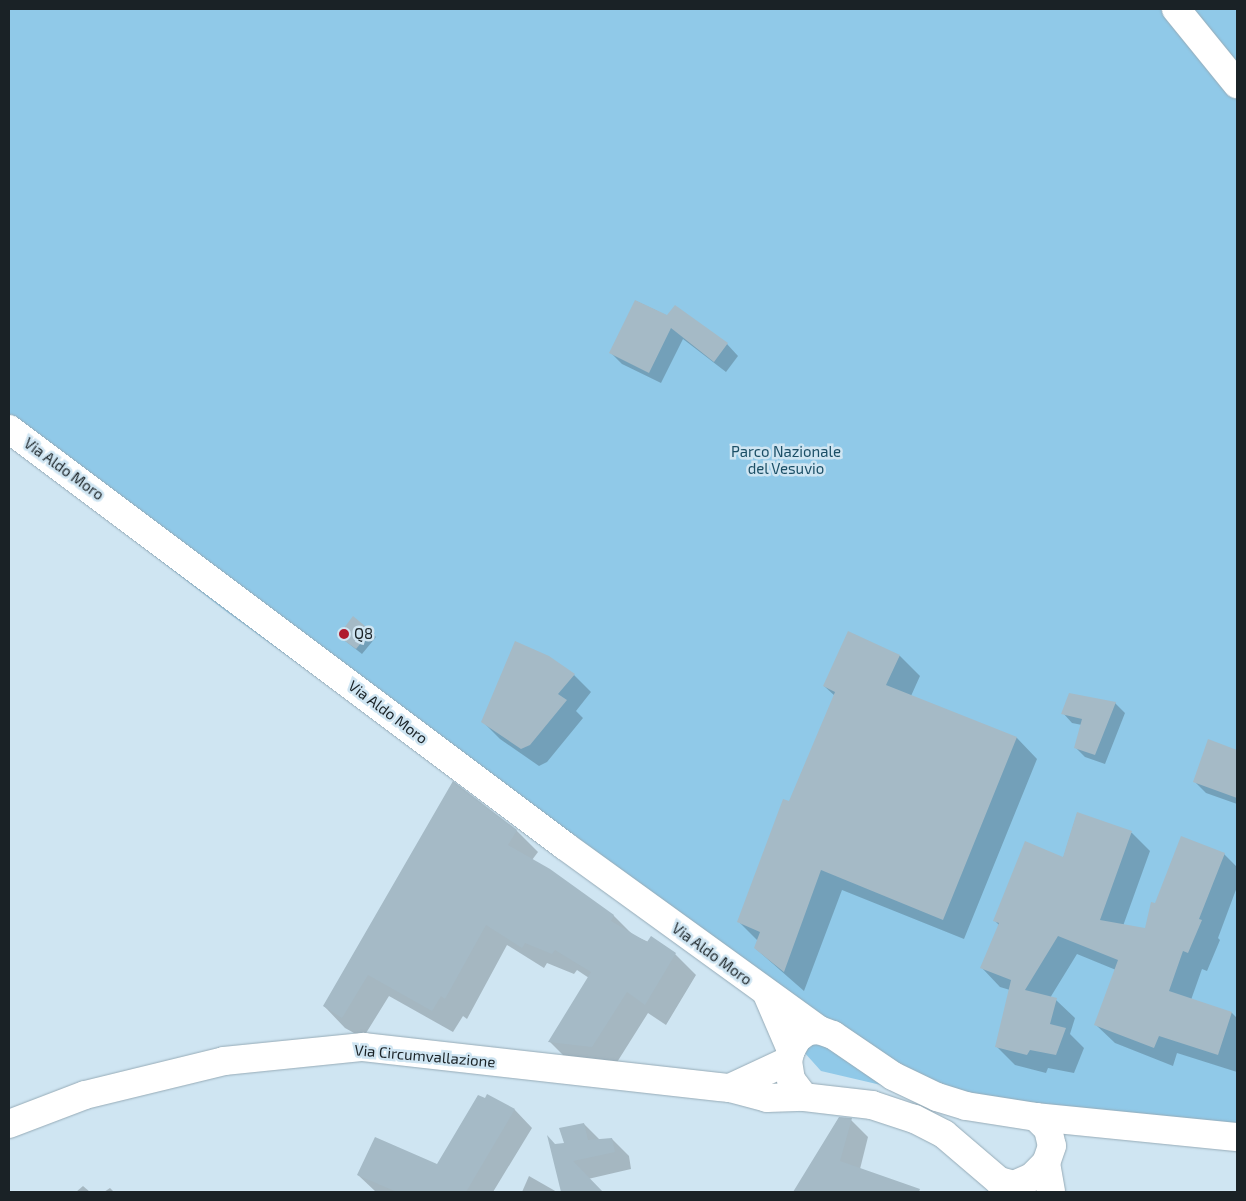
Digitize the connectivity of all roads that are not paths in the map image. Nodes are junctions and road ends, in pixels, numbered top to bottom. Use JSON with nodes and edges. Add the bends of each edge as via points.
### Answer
{"nodes":[{"id":1,"x":1176,"y":9,"type":"edge"},
{"id":2,"x":1237,"y":84,"type":"edge"},
{"id":3,"x":9,"y":430,"type":"edge"},
{"id":4,"x":767,"y":994,"type":"junction"},
{"id":5,"x":820,"y":1030,"type":"junction"},
{"id":6,"x":790,"y":1056,"type":"junction"},
{"id":7,"x":730,"y":1088,"type":"junction"},
{"id":8,"x":804,"y":1097,"type":"junction"},
{"id":9,"x":1036,"y":1117,"type":"junction"},
{"id":10,"x":9,"y":1124,"type":"edge"},
{"id":11,"x":1104,"y":1125,"type":"junction"},
{"id":12,"x":1237,"y":1137,"type":"edge"},
{"id":13,"x":1049,"y":1155,"type":"junction"},
{"id":14,"x":1018,"y":1188,"type":"edge"},
{"id":15,"x":1051,"y":1192,"type":"edge"}],
"edges":[{"from":1,"to":2,"type":"main road"},
{"from":3,"to":4,"type":"main road","name":"Via Aldo Moro"},
{"from":4,"to":5,"type":"main road","name":"Via Aldo Moro"},
{"from":4,"to":6,"type":"main road","name":"Via Aldo Moro"},
{"from":5,"to":6,"type":"main road","via":[[803,1035]]},
{"from":5,"to":9,"type":"main road","name":"Via Aldo Moro","via":[[833,1035],[893,1076],[937,1098]]},
{"from":6,"to":7,"type":"main road"},
{"from":6,"to":8,"type":"main road","name":"Via Aldo Moro","via":[[791,1080]]},
{"from":7,"to":8,"type":"main road","name":"Via Circumvallazione","via":[[767,1098]]},
{"from":7,"to":10,"type":"main road","name":"Via Circumvallazione","via":[[363,1047],[224,1061],[85,1095]]},
{"from":8,"to":14,"type":"main road","name":"Via Circumvallazione","via":[[872,1105],[908,1116],[944,1134],[999,1181]]},
{"from":9,"to":11,"type":"main road"},
{"from":9,"to":13,"type":"main road","via":[[1048,1129]]},
{"from":11,"to":12,"type":"main road"},
{"from":11,"to":13,"type":"main road"},
{"from":13,"to":14,"type":"main road","via":[[1032,1177]]},
{"from":13,"to":15,"type":"main road"}]}
